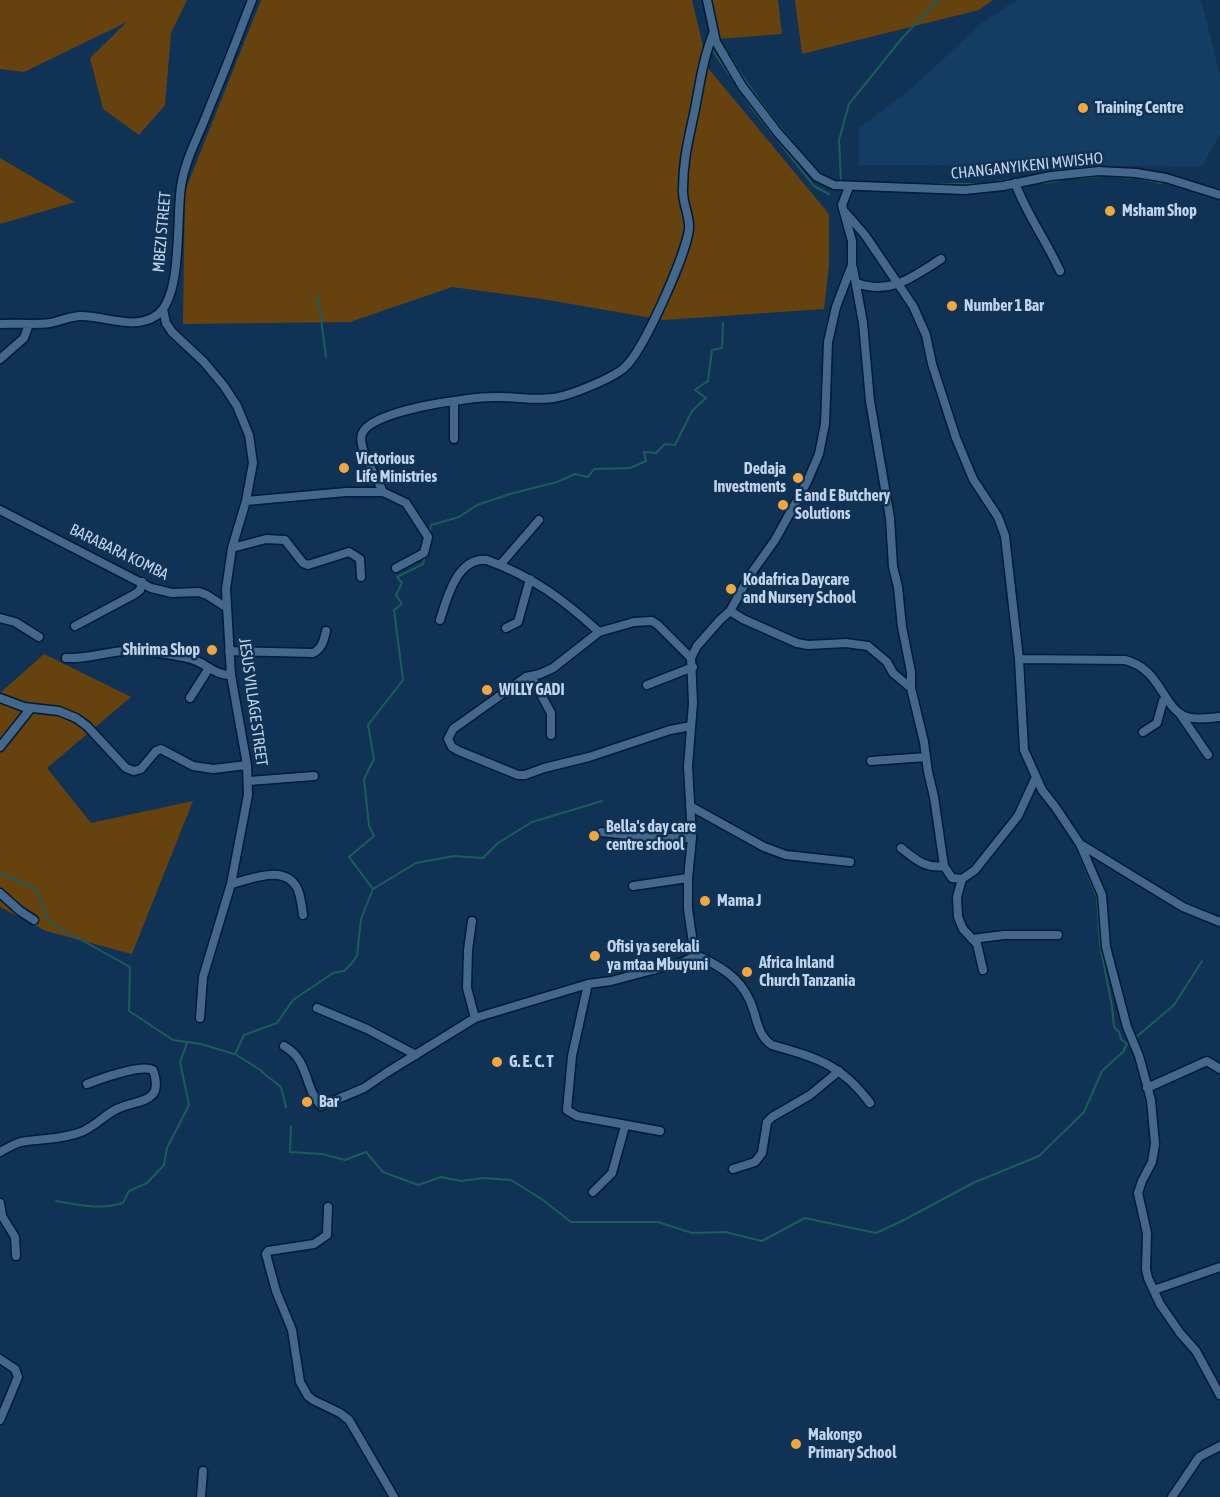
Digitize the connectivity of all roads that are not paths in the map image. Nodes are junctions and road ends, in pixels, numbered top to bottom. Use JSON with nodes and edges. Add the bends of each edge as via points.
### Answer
{"nodes":[{"id":1,"x":252,"y":0,"type":"edge"},
{"id":2,"x":707,"y":0,"type":"edge"},
{"id":3,"x":713,"y":34,"type":"junction"},
{"id":4,"x":1015,"y":183,"type":"junction"},
{"id":5,"x":849,"y":187,"type":"junction"},
{"id":6,"x":1220,"y":195,"type":"edge"},
{"id":7,"x":843,"y":210,"type":"junction"},
{"id":8,"x":941,"y":259,"type":"dead end"},
{"id":9,"x":852,"y":266,"type":"junction"},
{"id":10,"x":1060,"y":271,"type":"dead end"},
{"id":11,"x":857,"y":283,"type":"junction"},
{"id":12,"x":899,"y":284,"type":"junction"},
{"id":13,"x":163,"y":309,"type":"junction"},
{"id":14,"x":0,"y":324,"type":"edge"},
{"id":15,"x":29,"y":324,"type":"junction"},
{"id":16,"x":0,"y":359,"type":"edge"},
{"id":17,"x":454,"y":401,"type":"junction"},
{"id":18,"x":454,"y":439,"type":"dead end"},
{"id":19,"x":383,"y":492,"type":"junction"},
{"id":20,"x":246,"y":501,"type":"junction"},
{"id":21,"x":0,"y":510,"type":"edge"},
{"id":22,"x":539,"y":520,"type":"dead end"},
{"id":23,"x":232,"y":548,"type":"junction"},
{"id":24,"x":500,"y":565,"type":"junction"},
{"id":25,"x":396,"y":568,"type":"dead end"},
{"id":26,"x":361,"y":577,"type":"dead end"},
{"id":27,"x":530,"y":579,"type":"junction"},
{"id":28,"x":142,"y":582,"type":"junction"},
{"id":29,"x":227,"y":608,"type":"junction"},
{"id":30,"x":730,"y":611,"type":"junction"},
{"id":31,"x":0,"y":618,"type":"edge"},
{"id":32,"x":440,"y":620,"type":"dead end"},
{"id":33,"x":75,"y":626,"type":"dead end"},
{"id":34,"x":506,"y":628,"type":"dead end"},
{"id":35,"x":326,"y":631,"type":"dead end"},
{"id":36,"x":599,"y":632,"type":"junction"},
{"id":37,"x":39,"y":637,"type":"dead end"},
{"id":38,"x":229,"y":651,"type":"junction"},
{"id":39,"x":66,"y":658,"type":"dead end"},
{"id":40,"x":1019,"y":659,"type":"junction"},
{"id":41,"x":692,"y":663,"type":"junction"},
{"id":42,"x":209,"y":668,"type":"junction"},
{"id":43,"x":231,"y":675,"type":"junction"},
{"id":44,"x":531,"y":676,"type":"junction"},
{"id":45,"x":647,"y":685,"type":"dead end"},
{"id":46,"x":912,"y":688,"type":"junction"},
{"id":47,"x":0,"y":698,"type":"edge"},
{"id":48,"x":190,"y":698,"type":"dead end"},
{"id":49,"x":1166,"y":699,"type":"junction"},
{"id":50,"x":31,"y":708,"type":"junction"},
{"id":51,"x":1180,"y":714,"type":"junction"},
{"id":52,"x":1220,"y":717,"type":"edge"},
{"id":53,"x":691,"y":726,"type":"junction"},
{"id":54,"x":1143,"y":732,"type":"dead end"},
{"id":55,"x":551,"y":735,"type":"dead end"},
{"id":56,"x":0,"y":747,"type":"edge"},
{"id":57,"x":1208,"y":755,"type":"dead end"},
{"id":58,"x":926,"y":757,"type":"junction"},
{"id":59,"x":870,"y":761,"type":"dead end"},
{"id":60,"x":247,"y":765,"type":"junction"},
{"id":61,"x":314,"y":776,"type":"dead end"},
{"id":62,"x":1036,"y":777,"type":"junction"},
{"id":63,"x":249,"y":781,"type":"junction"},
{"id":64,"x":690,"y":806,"type":"junction"},
{"id":65,"x":601,"y":832,"type":"dead end"},
{"id":66,"x":692,"y":838,"type":"junction"},
{"id":67,"x":1080,"y":844,"type":"junction"},
{"id":68,"x":901,"y":848,"type":"dead end"},
{"id":69,"x":850,"y":862,"type":"dead end"},
{"id":70,"x":944,"y":866,"type":"junction"},
{"id":71,"x":688,"y":878,"type":"junction"},
{"id":72,"x":962,"y":879,"type":"junction"},
{"id":73,"x":231,"y":884,"type":"junction"},
{"id":74,"x":633,"y":886,"type":"dead end"},
{"id":75,"x":0,"y":893,"type":"edge"},
{"id":76,"x":303,"y":915,"type":"dead end"},
{"id":77,"x":34,"y":920,"type":"dead end"},
{"id":78,"x":472,"y":921,"type":"dead end"},
{"id":79,"x":1220,"y":922,"type":"edge"},
{"id":80,"x":1058,"y":935,"type":"dead end"},
{"id":81,"x":972,"y":939,"type":"junction"},
{"id":82,"x":694,"y":954,"type":"junction"},
{"id":83,"x":983,"y":970,"type":"dead end"},
{"id":84,"x":588,"y":984,"type":"junction"},
{"id":85,"x":317,"y":1008,"type":"dead end"},
{"id":86,"x":200,"y":1018,"type":"dead end"},
{"id":87,"x":475,"y":1018,"type":"junction"},
{"id":88,"x":284,"y":1046,"type":"dead end"},
{"id":89,"x":416,"y":1055,"type":"junction"},
{"id":90,"x":1220,"y":1069,"type":"edge"},
{"id":91,"x":839,"y":1071,"type":"junction"},
{"id":92,"x":87,"y":1084,"type":"dead end"},
{"id":93,"x":1147,"y":1088,"type":"junction"},
{"id":94,"x":870,"y":1103,"type":"dead end"},
{"id":95,"x":625,"y":1126,"type":"junction"},
{"id":96,"x":660,"y":1131,"type":"dead end"},
{"id":97,"x":0,"y":1152,"type":"edge"},
{"id":98,"x":733,"y":1169,"type":"dead end"},
{"id":99,"x":593,"y":1192,"type":"dead end"},
{"id":100,"x":0,"y":1203,"type":"edge"},
{"id":101,"x":328,"y":1207,"type":"dead end"},
{"id":102,"x":16,"y":1256,"type":"dead end"},
{"id":103,"x":1220,"y":1267,"type":"edge"},
{"id":104,"x":1154,"y":1290,"type":"junction"},
{"id":105,"x":0,"y":1359,"type":"edge"},
{"id":106,"x":1220,"y":1395,"type":"edge"},
{"id":107,"x":0,"y":1420,"type":"edge"},
{"id":108,"x":1220,"y":1446,"type":"edge"},
{"id":109,"x":203,"y":1471,"type":"dead end"},
{"id":110,"x":201,"y":1497,"type":"edge"},
{"id":111,"x":394,"y":1497,"type":"edge"},
{"id":112,"x":1172,"y":1497,"type":"edge"}],
"edges":[{"from":1,"to":13,"type":"street","name":"MBEZI STREET","via":[[185,164],[175,275]]},
{"from":2,"to":3,"type":"street"},
{"from":3,"to":5,"type":"street","name":"CHANGANYIKENI MWISHO","via":[[742,86],[778,134],[817,177]]},
{"from":3,"to":17,"type":"street","via":[[702,67],[684,160],[682,195],[690,219],[685,247],[652,327],[630,361],[604,379],[555,398]]},
{"from":4,"to":5,"type":"street","name":"CHANGANYIKENI MWISHO","via":[[965,190]]},
{"from":4,"to":6,"type":"street","name":"CHANGANYIKENI MWISHO","via":[[1099,171],[1136,172]]},
{"from":4,"to":10,"type":"street"},
{"from":5,"to":7,"type":"street"},
{"from":7,"to":9,"type":"street","via":[[851,231]]},
{"from":7,"to":12,"type":"street"},
{"from":8,"to":12,"type":"street"},
{"from":9,"to":11,"type":"street"},
{"from":9,"to":30,"type":"street","via":[[828,342],[825,424],[819,454],[788,518]]},
{"from":11,"to":12,"type":"street","via":[[877,289]]},
{"from":11,"to":46,"type":"street"},
{"from":12,"to":40,"type":"street","via":[[926,335],[965,463],[1005,536]]},
{"from":13,"to":15,"type":"street","via":[[156,316],[129,323],[82,316]]},
{"from":13,"to":20,"type":"street","name":"JESUS VILLAGE STREET","via":[[172,332],[204,362],[237,406],[253,463]]},
{"from":14,"to":15,"type":"street"},
{"from":15,"to":16,"type":"street","via":[[24,338]]},
{"from":17,"to":18,"type":"street"},
{"from":17,"to":19,"type":"street","via":[[427,404],[365,427],[361,445]]},
{"from":19,"to":20,"type":"street"},
{"from":19,"to":25,"type":"street","via":[[406,503],[428,537],[424,553]]},
{"from":20,"to":23,"type":"street","name":"JESUS VILLAGE STREET"},
{"from":21,"to":28,"type":"street","name":"BARABARA KOMBA"},
{"from":22,"to":24,"type":"street"},
{"from":23,"to":26,"type":"street","via":[[267,539],[285,540],[308,565],[349,552],[360,559]]},
{"from":23,"to":29,"type":"street","name":"JESUS VILLAGE STREET"},
{"from":24,"to":27,"type":"street"},
{"from":24,"to":32,"type":"street","via":[[481,559],[460,573]]},
{"from":27,"to":34,"type":"street","via":[[521,616]]},
{"from":27,"to":36,"type":"street","via":[[567,603]]},
{"from":28,"to":29,"type":"street","name":"BARABARA KOMBA","via":[[172,593],[199,592]]},
{"from":28,"to":33,"type":"street","via":[[135,594]]},
{"from":29,"to":38,"type":"street","name":"JESUS VILLAGE STREET"},
{"from":30,"to":41,"type":"street","via":[[697,646]]},
{"from":30,"to":46,"type":"street","via":[[797,643],[868,646]]},
{"from":31,"to":37,"type":"street"},
{"from":35,"to":38,"type":"street","via":[[323,644],[313,652]]},
{"from":36,"to":41,"type":"street","via":[[652,621]]},
{"from":36,"to":44,"type":"street","via":[[553,668]]},
{"from":38,"to":43,"type":"street","name":"JESUS VILLAGE STREET"},
{"from":39,"to":42,"type":"street","via":[[138,651],[191,658]]},
{"from":40,"to":49,"type":"street","via":[[1125,660],[1155,679]]},
{"from":40,"to":62,"type":"street","via":[[1024,750]]},
{"from":41,"to":45,"type":"street"},
{"from":41,"to":53,"type":"street"},
{"from":42,"to":43,"type":"street","via":[[221,675]]},
{"from":42,"to":48,"type":"street"},
{"from":43,"to":60,"type":"street","name":"JESUS VILLAGE STREET"},
{"from":44,"to":53,"type":"street","via":[[453,729],[448,739],[453,747],[525,775]]},
{"from":44,"to":55,"type":"street","via":[[552,713]]},
{"from":46,"to":58,"type":"street"},
{"from":47,"to":50,"type":"street"},
{"from":49,"to":51,"type":"street"},
{"from":49,"to":54,"type":"street","via":[[1157,723]]},
{"from":50,"to":56,"type":"street"},
{"from":50,"to":60,"type":"street","via":[[59,711],[82,722],[131,771],[141,769],[161,749],[193,766],[213,769]]},
{"from":51,"to":52,"type":"street","via":[[1191,718]]},
{"from":51,"to":57,"type":"street"},
{"from":53,"to":64,"type":"street"},
{"from":58,"to":59,"type":"street"},
{"from":58,"to":70,"type":"street"},
{"from":60,"to":63,"type":"street","name":"JESUS VILLAGE STREET"},
{"from":61,"to":63,"type":"street"},
{"from":62,"to":67,"type":"street"},
{"from":62,"to":72,"type":"street","via":[[1018,816],[975,870]]},
{"from":63,"to":73,"type":"street","name":"JESUS VILLAGE STREET"},
{"from":64,"to":66,"type":"street"},
{"from":64,"to":69,"type":"street","via":[[764,848],[786,855]]},
{"from":65,"to":66,"type":"street"},
{"from":66,"to":71,"type":"street"},
{"from":67,"to":79,"type":"street","via":[[1175,903]]},
{"from":67,"to":93,"type":"street","via":[[1102,895],[1106,947]]},
{"from":68,"to":70,"type":"street","via":[[921,864]]},
{"from":70,"to":72,"type":"street","via":[[952,878]]},
{"from":71,"to":74,"type":"street"},
{"from":71,"to":82,"type":"street"},
{"from":72,"to":81,"type":"street","via":[[958,917]]},
{"from":73,"to":76,"type":"street","via":[[261,875],[284,877],[298,890]]},
{"from":73,"to":86,"type":"street","name":"JESUS VILLAGE STREET","via":[[203,977]]},
{"from":75,"to":77,"type":"street"},
{"from":78,"to":87,"type":"street","via":[[467,988]]},
{"from":80,"to":81,"type":"street"},
{"from":81,"to":83,"type":"street"},
{"from":82,"to":84,"type":"street","via":[[683,962]]},
{"from":82,"to":91,"type":"street","via":[[722,967],[738,982],[750,1001],[765,1041],[822,1060]]},
{"from":84,"to":87,"type":"street"},
{"from":84,"to":95,"type":"street","via":[[574,1048],[567,1110],[577,1116]]},
{"from":85,"to":89,"type":"street"},
{"from":87,"to":89,"type":"street"},
{"from":88,"to":89,"type":"street","via":[[299,1057],[314,1099],[321,1106],[364,1088]]},
{"from":90,"to":93,"type":"street","via":[[1207,1061]]},
{"from":91,"to":94,"type":"street"},
{"from":91,"to":98,"type":"street","via":[[810,1095],[772,1116],[767,1122],[762,1153],[755,1162]]},
{"from":92,"to":97,"type":"street","via":[[148,1068],[153,1070],[155,1090],[148,1100],[116,1110],[81,1132],[18,1143]]},
{"from":93,"to":104,"type":"street","via":[[1155,1144],[1152,1162],[1138,1193],[1147,1233],[1146,1269]]},
{"from":95,"to":96,"type":"street"},
{"from":95,"to":99,"type":"street","via":[[612,1173]]},
{"from":100,"to":102,"type":"street","via":[[15,1237]]},
{"from":101,"to":111,"type":"street","via":[[327,1235],[321,1241],[266,1254],[292,1330],[300,1382],[313,1400],[349,1420]]},
{"from":103,"to":104,"type":"street"},
{"from":104,"to":106,"type":"street","via":[[1172,1323],[1196,1351]]},
{"from":105,"to":107,"type":"street","via":[[15,1369],[18,1377]]},
{"from":108,"to":112,"type":"street","via":[[1199,1456]]},
{"from":109,"to":110,"type":"street"}]}
